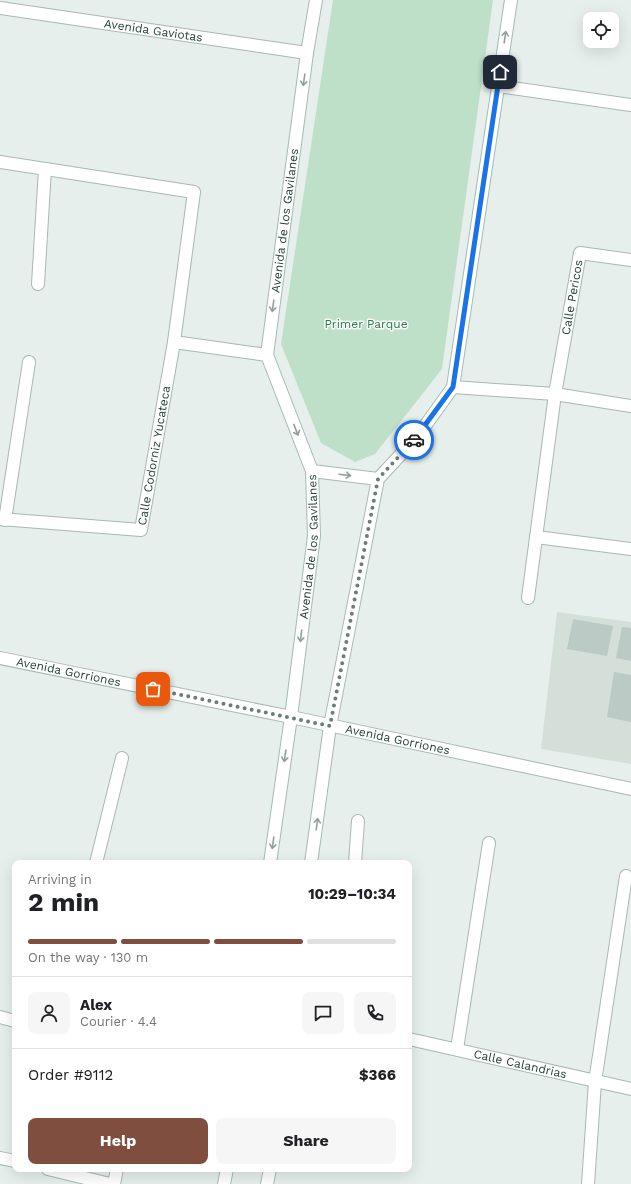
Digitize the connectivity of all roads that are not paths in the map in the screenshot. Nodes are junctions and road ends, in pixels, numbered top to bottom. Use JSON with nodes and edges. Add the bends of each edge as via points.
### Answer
{"nodes":[{"id":1,"x":316,"y":0,"type":"edge"},
{"id":2,"x":511,"y":0,"type":"edge"},
{"id":3,"x":0,"y":8,"type":"edge"},
{"id":4,"x":307,"y":53,"type":"junction"},
{"id":5,"x":498,"y":86,"type":"junction"},
{"id":6,"x":631,"y":105,"type":"edge"},
{"id":7,"x":0,"y":162,"type":"edge"},
{"id":8,"x":46,"y":169,"type":"junction"},
{"id":9,"x":631,"y":260,"type":"edge"},
{"id":10,"x":38,"y":284,"type":"dead end"},
{"id":11,"x":174,"y":342,"type":"junction"},
{"id":12,"x":267,"y":355,"type":"junction"},
{"id":13,"x":29,"y":362,"type":"dead end"},
{"id":14,"x":453,"y":387,"type":"junction"},
{"id":15,"x":555,"y":394,"type":"junction"},
{"id":16,"x":631,"y":406,"type":"edge"},
{"id":17,"x":312,"y":471,"type":"junction"},
{"id":18,"x":378,"y":479,"type":"junction"},
{"id":19,"x":2,"y":520,"type":"edge"},
{"id":20,"x":536,"y":537,"type":"junction"},
{"id":21,"x":631,"y":549,"type":"edge"},
{"id":22,"x":528,"y":598,"type":"dead end"},
{"id":23,"x":0,"y":658,"type":"edge"},
{"id":24,"x":291,"y":717,"type":"junction"},
{"id":25,"x":330,"y":726,"type":"junction"},
{"id":26,"x":122,"y":758,"type":"dead end"},
{"id":27,"x":631,"y":788,"type":"edge"},
{"id":28,"x":358,"y":821,"type":"dead end"},
{"id":29,"x":489,"y":843,"type":"dead end"},
{"id":30,"x":97,"y":860,"type":"edge"},
{"id":31,"x":270,"y":860,"type":"edge"},
{"id":32,"x":311,"y":860,"type":"edge"},
{"id":33,"x":355,"y":860,"type":"edge"},
{"id":34,"x":626,"y":876,"type":"dead end"},
{"id":35,"x":0,"y":1017,"type":"edge"},
{"id":36,"x":12,"y":1020,"type":"edge"},
{"id":37,"x":412,"y":1040,"type":"edge"},
{"id":38,"x":457,"y":1049,"type":"junction"},
{"id":39,"x":595,"y":1082,"type":"junction"},
{"id":40,"x":631,"y":1089,"type":"edge"},
{"id":41,"x":0,"y":1158,"type":"edge"},
{"id":42,"x":12,"y":1160,"type":"edge"},
{"id":43,"x":60,"y":1172,"type":"edge"},
{"id":44,"x":116,"y":1172,"type":"edge"},
{"id":45,"x":226,"y":1172,"type":"edge"},
{"id":46,"x":269,"y":1172,"type":"edge"},
{"id":47,"x":110,"y":1184,"type":"edge"},
{"id":48,"x":114,"y":1184,"type":"edge"},
{"id":49,"x":224,"y":1184,"type":"edge"},
{"id":50,"x":267,"y":1184,"type":"edge"},
{"id":51,"x":588,"y":1184,"type":"edge"}],
"edges":[{"from":1,"to":4,"type":"street","name":"Avenida de los Gavilanes"},
{"from":5,"to":2,"type":"street","one_way":true},
{"from":3,"to":4,"type":"street","name":"Avenida Gaviotas"},
{"from":4,"to":12,"type":"street","name":"Avenida de los Gavilanes","one_way":true},
{"from":5,"to":6,"type":"street"},
{"from":5,"to":14,"type":"street"},
{"from":7,"to":8,"type":"street","name":"Calle Codorniz Yucateca"},
{"from":8,"to":10,"type":"street"},
{"from":8,"to":11,"type":"street","name":"Calle Codorniz Yucateca","via":[[194,192]]},
{"from":9,"to":15,"type":"street","name":"Calle Pericos","via":[[580,253]]},
{"from":11,"to":12,"type":"street"},
{"from":11,"to":19,"type":"street","name":"Calle Codorniz Yucateca","via":[[141,530]]},
{"from":12,"to":17,"type":"street","name":"Avenida de los Gavilanes","one_way":true},
{"from":13,"to":19,"type":"street","name":"Calle Codorniz Yucateca"},
{"from":14,"to":15,"type":"street"},
{"from":14,"to":18,"type":"street","via":[[417,437]]},
{"from":15,"to":16,"type":"street"},
{"from":15,"to":20,"type":"street","name":"Calle Pericos"},
{"from":17,"to":18,"type":"street","one_way":true},
{"from":17,"to":24,"type":"street","name":"Avenida de los Gavilanes","one_way":true,"via":[[314,536]]},
{"from":18,"to":25,"type":"street"},
{"from":20,"to":21,"type":"street"},
{"from":20,"to":22,"type":"street","name":"Calle Pericos"},
{"from":23,"to":24,"type":"street","name":"Avenida Gorriones"},
{"from":24,"to":25,"type":"street","name":"Avenida Gorriones"},
{"from":24,"to":31,"type":"street","name":"Avenida de los Gavilanes","one_way":true},
{"from":25,"to":27,"type":"street","name":"Avenida Gorriones"},
{"from":32,"to":25,"type":"street","one_way":true},
{"from":26,"to":30,"type":"street"},
{"from":28,"to":33,"type":"street"},
{"from":29,"to":38,"type":"street"},
{"from":34,"to":39,"type":"street"},
{"from":35,"to":36,"type":"street"},
{"from":37,"to":38,"type":"street","name":"Calle Calandrias"},
{"from":38,"to":39,"type":"street","name":"Calle Calandrias"},
{"from":39,"to":40,"type":"street","name":"Calle Calandrias"},
{"from":39,"to":51,"type":"street"},
{"from":41,"to":42,"type":"street"},
{"from":43,"to":47,"type":"street"},
{"from":44,"to":48,"type":"street"},
{"from":45,"to":49,"type":"street"},
{"from":46,"to":50,"type":"street"}]}
